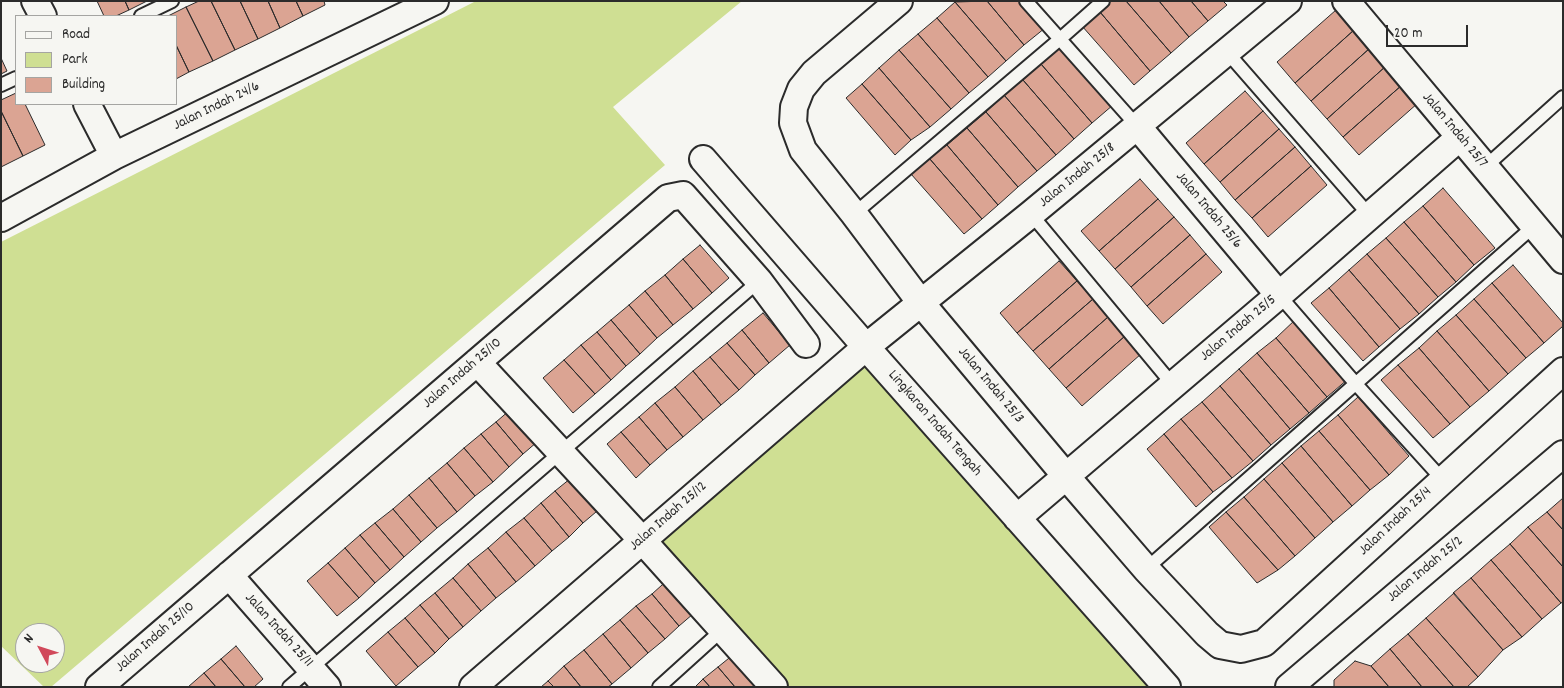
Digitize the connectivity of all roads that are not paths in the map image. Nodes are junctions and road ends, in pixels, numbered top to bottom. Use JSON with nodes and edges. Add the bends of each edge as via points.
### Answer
{"nodes":[{"id":1,"x":35,"y":1,"type":"edge"},
{"id":2,"x":172,"y":1,"type":"edge"},
{"id":3,"x":435,"y":1,"type":"edge"},
{"id":4,"x":899,"y":1,"type":"edge"},
{"id":5,"x":1026,"y":1,"type":"edge"},
{"id":6,"x":1103,"y":1,"type":"edge"},
{"id":7,"x":1288,"y":1,"type":"edge"},
{"id":8,"x":1346,"y":1,"type":"edge"},
{"id":9,"x":42,"y":15,"type":"edge"},
{"id":10,"x":143,"y":15,"type":"edge"},
{"id":11,"x":1060,"y":40,"type":"junction"},
{"id":12,"x":1227,"y":52,"type":"junction"},
{"id":13,"x":15,"y":78,"type":"edge"},
{"id":14,"x":1,"y":85,"type":"edge"},
{"id":15,"x":1563,"y":97,"type":"edge"},
{"id":16,"x":88,"y":105,"type":"edge"},
{"id":17,"x":1138,"y":127,"type":"junction"},
{"id":18,"x":1460,"y":137,"type":"junction"},
{"id":19,"x":114,"y":156,"type":"junction"},
{"id":20,"x":702,"y":159,"type":"dead end"},
{"id":21,"x":1485,"y":167,"type":"junction"},
{"id":22,"x":854,"y":214,"type":"junction"},
{"id":23,"x":1031,"y":214,"type":"junction"},
{"id":24,"x":1370,"y":216,"type":"junction"},
{"id":25,"x":1,"y":218,"type":"edge"},
{"id":26,"x":1534,"y":226,"type":"junction"},
{"id":27,"x":1563,"y":260,"type":"edge"},
{"id":28,"x":759,"y":281,"type":"junction"},
{"id":29,"x":1279,"y":295,"type":"junction"},
{"id":30,"x":921,"y":303,"type":"junction"},
{"id":31,"x":806,"y":344,"type":"dead end"},
{"id":32,"x":866,"y":347,"type":"junction"},
{"id":33,"x":477,"y":362,"type":"junction"},
{"id":34,"x":1563,"y":371,"type":"edge"},
{"id":35,"x":1356,"y":384,"type":"junction"},
{"id":36,"x":1173,"y":385,"type":"junction"},
{"id":37,"x":561,"y":452,"type":"junction"},
{"id":38,"x":1563,"y":454,"type":"edge"},
{"id":39,"x":1065,"y":475,"type":"junction"},
{"id":40,"x":1442,"y":480,"type":"junction"},
{"id":41,"x":1017,"y":518,"type":"junction"},
{"id":42,"x":642,"y":540,"type":"junction"},
{"id":43,"x":1146,"y":569,"type":"junction"},
{"id":44,"x":229,"y":575,"type":"junction"},
{"id":45,"x":722,"y":630,"type":"junction"},
{"id":46,"x":1220,"y":645,"type":"joint"},
{"id":47,"x":319,"y":677,"type":"edge"},
{"id":48,"x":99,"y":687,"type":"edge"},
{"id":49,"x":289,"y":687,"type":"edge"},
{"id":50,"x":473,"y":687,"type":"edge"},
{"id":51,"x":659,"y":687,"type":"edge"},
{"id":52,"x":774,"y":687,"type":"edge"},
{"id":53,"x":1167,"y":687,"type":"edge"},
{"id":54,"x":1288,"y":687,"type":"edge"}],
"edges":[{"from":1,"to":9,"type":"street"},
{"from":2,"to":10,"type":"lane"},
{"from":3,"to":19,"type":"street","name":"Jalan Indah 24/6"},
{"from":4,"to":22,"type":"street","name":"Jalan Indah 25/3","via":[[814,73],[801,89],[794,107],[793,123],[803,150]]},
{"from":5,"to":11,"type":"lane"},
{"from":6,"to":11,"type":"lane"},
{"from":7,"to":12,"type":"street","name":"Jalan Indah 25/8"},
{"from":8,"to":18,"type":"street","name":"Jalan Indah 25/7"},
{"from":11,"to":17,"type":"lane"},
{"from":11,"to":22,"type":"lane"},
{"from":12,"to":17,"type":"street","name":"Jalan Indah 25/8"},
{"from":12,"to":24,"type":"lane"},
{"from":13,"to":14,"type":"lane"},
{"from":15,"to":21,"type":"lane"},
{"from":16,"to":19,"type":"street"},
{"from":17,"to":23,"type":"street","name":"Jalan Indah 25/8"},
{"from":17,"to":29,"type":"street","name":"Jalan Indah 25/6"},
{"from":18,"to":21,"type":"street","name":"Jalan Indah 25/7"},
{"from":18,"to":24,"type":"street","name":"Jalan Indah 25/5"},
{"from":19,"to":25,"type":"street","name":"Jalan Indah 24/6"},
{"from":20,"to":32,"type":"street","name":"Lingkaran Indah Tengah"},
{"from":21,"to":26,"type":"street","name":"Jalan Indah 25/7"},
{"from":22,"to":30,"type":"street","name":"Jalan Indah 25/3"},
{"from":23,"to":30,"type":"street","name":"Jalan Indah 25/8"},
{"from":23,"to":36,"type":"lane"},
{"from":24,"to":29,"type":"street","name":"Jalan Indah 25/5"},
{"from":26,"to":27,"type":"street","name":"Jalan Indah 25/7"},
{"from":26,"to":35,"type":"lane"},
{"from":28,"to":31,"type":"street","name":"Jalan Indah 25/10"},
{"from":28,"to":33,"type":"street","name":"Jalan Indah 25/10","via":[[683,195],[668,198]]},
{"from":28,"to":37,"type":"lane"},
{"from":29,"to":35,"type":"lane"},
{"from":29,"to":36,"type":"street","name":"Jalan Indah 25/5"},
{"from":30,"to":32,"type":"street","name":"Jalan Indah 25/8"},
{"from":30,"to":39,"type":"street","name":"Jalan Indah 25/3"},
{"from":32,"to":41,"type":"street","name":"Lingkaran Indah Tengah"},
{"from":32,"to":42,"type":"street","name":"Jalan Indah 25/12"},
{"from":33,"to":37,"type":"street"},
{"from":33,"to":44,"type":"street","name":"Jalan Indah 25/10"},
{"from":34,"to":40,"type":"street","name":"Jalan Indah 25/4"},
{"from":35,"to":40,"type":"lane"},
{"from":35,"to":43,"type":"lane"},
{"from":36,"to":39,"type":"street","name":"Jalan Indah 25/5"},
{"from":37,"to":42,"type":"street"},
{"from":37,"to":47,"type":"lane"},
{"from":38,"to":54,"type":"street","name":"Jalan Indah 25/2"},
{"from":39,"to":41,"type":"street","name":"Jalan Indah 25/5"},
{"from":39,"to":43,"type":"street","name":"Jalan Indah 25/3"},
{"from":40,"to":46,"type":"street","name":"Jalan Indah 25/4","via":[[1264,643],[1241,649]]},
{"from":41,"to":53,"type":"street","name":"Lingkaran Indah Tengah"},
{"from":42,"to":45,"type":"street"},
{"from":42,"to":50,"type":"street","name":"Jalan Indah 25/12"},
{"from":43,"to":46,"type":"street","name":"Jalan Indah 25/3"},
{"from":44,"to":47,"type":"street","name":"Jalan Indah 25/11"},
{"from":44,"to":48,"type":"street","name":"Jalan Indah 25/10"},
{"from":45,"to":51,"type":"lane"},
{"from":45,"to":52,"type":"street"},
{"from":47,"to":49,"type":"lane"}]}
